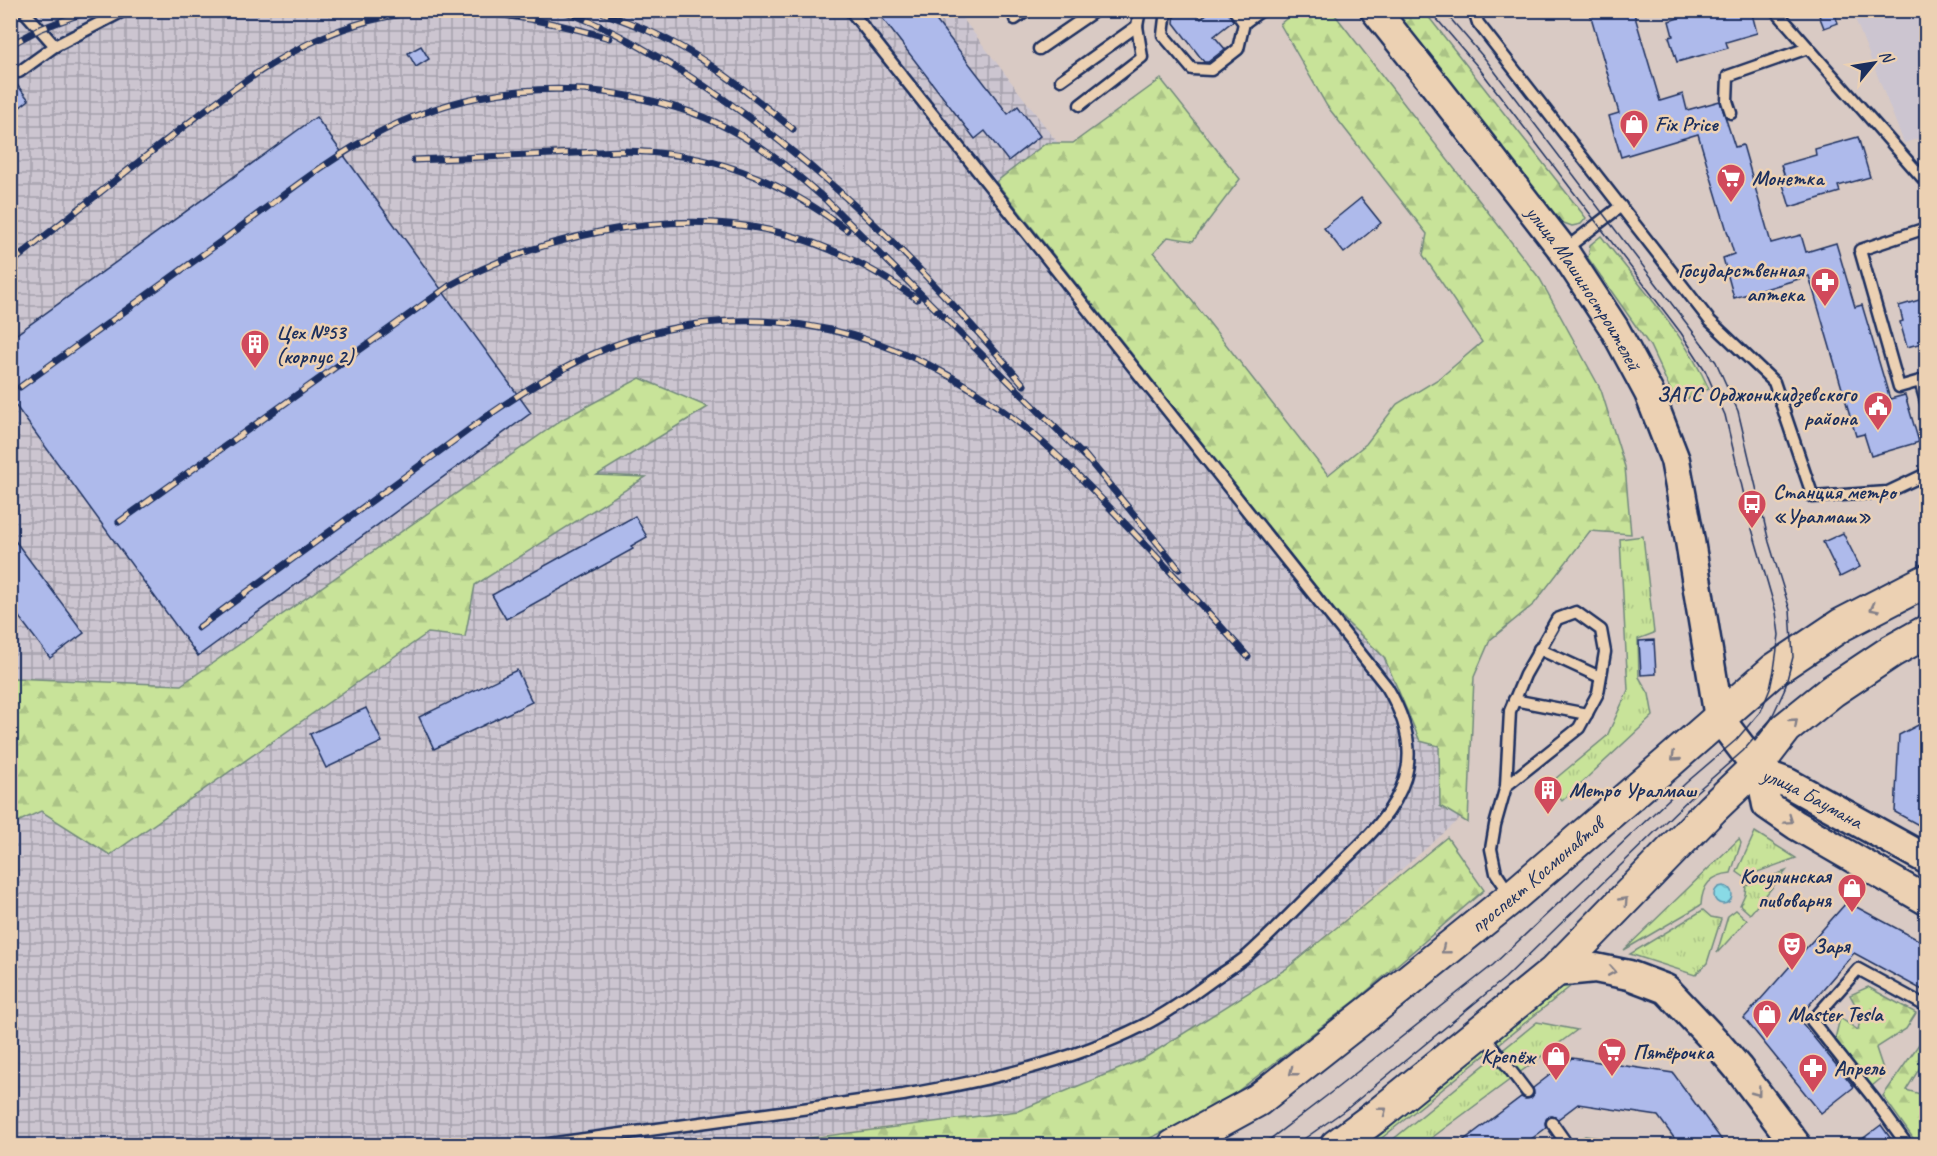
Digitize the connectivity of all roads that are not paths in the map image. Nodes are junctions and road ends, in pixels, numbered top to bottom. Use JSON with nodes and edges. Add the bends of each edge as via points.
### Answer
{"nodes":[{"id":1,"x":23,"y":10,"type":"edge"},
{"id":2,"x":850,"y":10,"type":"edge"},
{"id":3,"x":1028,"y":10,"type":"edge"},
{"id":4,"x":1096,"y":10,"type":"edge"},
{"id":5,"x":1140,"y":10,"type":"edge"},
{"id":6,"x":1166,"y":10,"type":"edge"},
{"id":7,"x":1234,"y":10,"type":"edge"},
{"id":8,"x":1262,"y":10,"type":"edge"},
{"id":9,"x":1374,"y":10,"type":"edge"},
{"id":10,"x":1474,"y":10,"type":"edge"},
{"id":11,"x":1775,"y":10,"type":"edge"},
{"id":12,"x":123,"y":11,"type":"edge"},
{"id":13,"x":1015,"y":19,"type":"dead end"},
{"id":14,"x":1244,"y":23,"type":"junction"},
{"id":15,"x":1137,"y":26,"type":"junction"},
{"id":16,"x":55,"y":46,"type":"junction"},
{"id":17,"x":1808,"y":48,"type":"junction"},
{"id":18,"x":1039,"y":49,"type":"dead end"},
{"id":19,"x":19,"y":72,"type":"dead end"},
{"id":20,"x":1061,"y":80,"type":"dead end"},
{"id":21,"x":1080,"y":105,"type":"dead end"},
{"id":22,"x":1731,"y":113,"type":"dead end"},
{"id":23,"x":1926,"y":183,"type":"edge"},
{"id":24,"x":1621,"y":206,"type":"junction"},
{"id":25,"x":1926,"y":228,"type":"edge"},
{"id":26,"x":1563,"y":250,"type":"junction"},
{"id":27,"x":1926,"y":402,"type":"edge"},
{"id":28,"x":1926,"y":474,"type":"edge"},
{"id":29,"x":1926,"y":581,"type":"edge"},
{"id":30,"x":1926,"y":632,"type":"edge"},
{"id":31,"x":1539,"y":649,"type":"junction"},
{"id":32,"x":1600,"y":677,"type":"junction"},
{"id":33,"x":1514,"y":700,"type":"junction"},
{"id":34,"x":1587,"y":714,"type":"junction"},
{"id":35,"x":1719,"y":718,"type":"junction"},
{"id":36,"x":1759,"y":770,"type":"junction"},
{"id":37,"x":1506,"y":786,"type":"junction"},
{"id":38,"x":1926,"y":860,"type":"edge"},
{"id":39,"x":1512,"y":897,"type":"junction"},
{"id":40,"x":1926,"y":900,"type":"edge"},
{"id":41,"x":1554,"y":972,"type":"junction"},
{"id":42,"x":1926,"y":1006,"type":"edge"},
{"id":43,"x":1481,"y":1032,"type":"junction"},
{"id":44,"x":1527,"y":1092,"type":"dead end"},
{"id":45,"x":1552,"y":1123,"type":"dead end"},
{"id":46,"x":1564,"y":1140,"type":"dead end"},
{"id":47,"x":534,"y":1146,"type":"edge"},
{"id":48,"x":1174,"y":1146,"type":"edge"},
{"id":49,"x":1336,"y":1146,"type":"edge"},
{"id":50,"x":1797,"y":1146,"type":"edge"},
{"id":51,"x":1908,"y":1146,"type":"edge"}],
"edges":[{"from":1,"to":16,"type":"lane"},
{"from":2,"to":47,"type":"lane","via":[[1387,687],[1404,724],[1408,743],[1406,777],[1377,827],[1246,957],[1167,1012],[1085,1051],[955,1086],[903,1095]]},
{"from":3,"to":13,"type":"lane"},
{"from":4,"to":18,"type":"lane"},
{"from":5,"to":15,"type":"lane"},
{"from":6,"to":14,"type":"lane","via":[[1163,35],[1192,69],[1211,70],[1238,49]]},
{"from":7,"to":14,"type":"lane"},
{"from":8,"to":14,"type":"lane"},
{"from":9,"to":26,"type":"main road","name":"улица Машиностроителей"},
{"from":10,"to":24,"type":"lane","via":[[1478,23]]},
{"from":11,"to":17,"type":"lane"},
{"from":12,"to":16,"type":"lane"},
{"from":15,"to":20,"type":"lane"},
{"from":15,"to":21,"type":"lane","via":[[1142,57]]},
{"from":16,"to":19,"type":"lane"},
{"from":17,"to":22,"type":"lane","via":[[1728,76]]},
{"from":17,"to":23,"type":"lane"},
{"from":24,"to":26,"type":"lane"},
{"from":24,"to":28,"type":"lane","via":[[1710,321],[1774,382],[1813,496],[1888,492]]},
{"from":25,"to":27,"type":"lane","via":[[1860,250],[1899,387],[1920,381]]},
{"from":26,"to":35,"type":"main road","name":"улица Машиностроителей","via":[[1614,328],[1649,393],[1675,460]]},
{"from":29,"to":35,"type":"main road","name":"проспект Космонавтов","one_way":true,"via":[[1840,625],[1773,670]]},
{"from":36,"to":30,"type":"main road","one_way":true,"via":[[1786,728],[1832,691]]},
{"from":31,"to":32,"type":"lane"},
{"from":31,"to":32,"type":"lane","via":[[1557,619],[1576,612],[1601,630],[1605,652]]},
{"from":31,"to":33,"type":"lane"},
{"from":32,"to":34,"type":"lane","via":[[1598,693]]},
{"from":33,"to":34,"type":"lane"},
{"from":33,"to":37,"type":"lane","via":[[1509,711]]},
{"from":34,"to":37,"type":"lane","via":[[1579,728]]},
{"from":35,"to":36,"type":"main road","name":"улица Машиностроителей"},
{"from":35,"to":39,"type":"main road","name":"проспект Космонавтов","one_way":true},
{"from":36,"to":38,"type":"main road","name":"улица Баумана"},
{"from":36,"to":40,"type":"main road","name":"улица Баумана","one_way":true,"via":[[1767,805]]},
{"from":41,"to":36,"type":"main road","one_way":true,"via":[[1712,809]]},
{"from":37,"to":39,"type":"lane","via":[[1491,849],[1496,873]]},
{"from":39,"to":48,"type":"main road","name":"проспект Космонавтов","one_way":true,"via":[[1258,1100]]},
{"from":41,"to":43,"type":"main road"},
{"from":41,"to":50,"type":"main road","one_way":true,"via":[[1595,968],[1666,989],[1738,1068]]},
{"from":42,"to":51,"type":"lane","via":[[1858,969],[1812,1021]]},
{"from":43,"to":44,"type":"lane"},
{"from":49,"to":43,"type":"main road","one_way":true},
{"from":45,"to":46,"type":"lane"}]}
